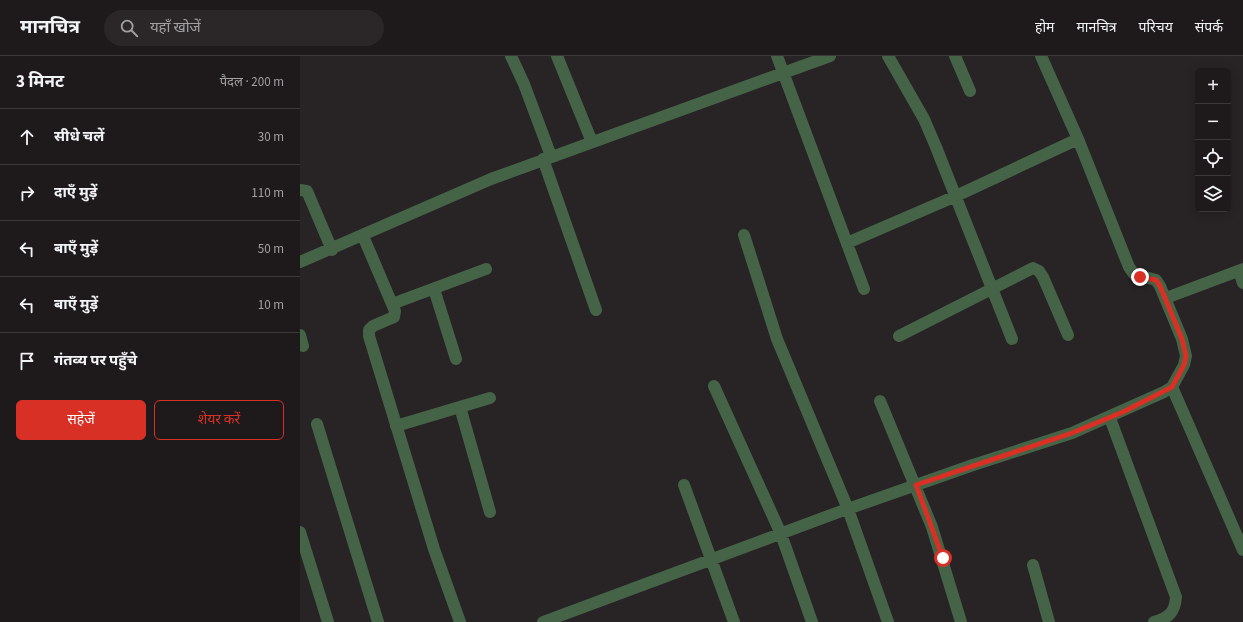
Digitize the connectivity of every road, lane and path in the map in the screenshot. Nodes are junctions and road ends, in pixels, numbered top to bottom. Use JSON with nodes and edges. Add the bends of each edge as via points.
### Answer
{"nodes":[{"id":1,"x":511,"y":56,"type":"edge"},
{"id":2,"x":557,"y":56,"type":"edge"},
{"id":3,"x":777,"y":56,"type":"edge"},
{"id":4,"x":830,"y":56,"type":"edge"},
{"id":5,"x":888,"y":56,"type":"edge"},
{"id":6,"x":956,"y":56,"type":"edge"},
{"id":7,"x":1041,"y":56,"type":"edge"},
{"id":8,"x":784,"y":74,"type":"junction"},
{"id":9,"x":970,"y":90,"type":"dead end"},
{"id":10,"x":1078,"y":140,"type":"junction"},
{"id":11,"x":592,"y":142,"type":"junction"},
{"id":12,"x":547,"y":157,"type":"junction"},
{"id":13,"x":300,"y":190,"type":"edge"},
{"id":14,"x":956,"y":196,"type":"junction"},
{"id":15,"x":744,"y":235,"type":"dead end"},
{"id":16,"x":362,"y":236,"type":"junction"},
{"id":17,"x":847,"y":243,"type":"junction"},
{"id":18,"x":332,"y":250,"type":"junction"},
{"id":19,"x":300,"y":262,"type":"edge"},
{"id":20,"x":486,"y":269,"type":"dead end"},
{"id":21,"x":1241,"y":270,"type":"edge"},
{"id":22,"x":1243,"y":283,"type":"edge"},
{"id":23,"x":992,"y":288,"type":"junction"},
{"id":24,"x":434,"y":289,"type":"junction"},
{"id":25,"x":864,"y":289,"type":"dead end"},
{"id":26,"x":1166,"y":298,"type":"junction"},
{"id":27,"x":392,"y":304,"type":"junction"},
{"id":28,"x":596,"y":310,"type":"dead end"},
{"id":29,"x":1068,"y":335,"type":"dead end"},
{"id":30,"x":900,"y":336,"type":"dead end"},
{"id":31,"x":1012,"y":339,"type":"dead end"},
{"id":32,"x":456,"y":360,"type":"dead end"},
{"id":33,"x":714,"y":386,"type":"dead end"},
{"id":34,"x":1172,"y":387,"type":"junction"},
{"id":35,"x":490,"y":398,"type":"dead end"},
{"id":36,"x":880,"y":401,"type":"dead end"},
{"id":37,"x":460,"y":407,"type":"junction"},
{"id":38,"x":1110,"y":418,"type":"junction"},
{"id":39,"x":317,"y":424,"type":"dead end"},
{"id":40,"x":396,"y":426,"type":"junction"},
{"id":41,"x":684,"y":485,"type":"dead end"},
{"id":42,"x":916,"y":485,"type":"junction"},
{"id":43,"x":848,"y":509,"type":"junction"},
{"id":44,"x":490,"y":512,"type":"dead end"},
{"id":45,"x":300,"y":532,"type":"edge"},
{"id":46,"x":781,"y":534,"type":"junction"},
{"id":47,"x":1243,"y":550,"type":"edge"},
{"id":48,"x":712,"y":559,"type":"junction"},
{"id":49,"x":1033,"y":564,"type":"dead end"},
{"id":50,"x":328,"y":622,"type":"edge"},
{"id":51,"x":378,"y":622,"type":"edge"},
{"id":52,"x":460,"y":622,"type":"edge"},
{"id":53,"x":543,"y":622,"type":"edge"},
{"id":54,"x":734,"y":622,"type":"edge"},
{"id":55,"x":812,"y":622,"type":"edge"},
{"id":56,"x":888,"y":622,"type":"edge"},
{"id":57,"x":961,"y":622,"type":"edge"},
{"id":58,"x":1050,"y":622,"type":"edge"},
{"id":59,"x":1154,"y":622,"type":"edge"}],
"edges":[{"from":1,"to":12,"type":"street","via":[[524,84]]},
{"from":2,"to":11,"type":"street"},
{"from":3,"to":8,"type":"street"},
{"from":4,"to":8,"type":"street"},
{"from":5,"to":14,"type":"street","via":[[924,119]]},
{"from":6,"to":9,"type":"street"},
{"from":7,"to":10,"type":"street"},
{"from":8,"to":11,"type":"street"},
{"from":8,"to":17,"type":"street"},
{"from":10,"to":14,"type":"street"},
{"from":10,"to":26,"type":"street","via":[[1129,268],[1134,274],[1156,280]]},
{"from":11,"to":12,"type":"street"},
{"from":12,"to":16,"type":"street"},
{"from":12,"to":28,"type":"street"},
{"from":13,"to":18,"type":"street","via":[[307,191]]},
{"from":14,"to":17,"type":"street"},
{"from":14,"to":23,"type":"street"},
{"from":15,"to":43,"type":"street","via":[[777,339]]},
{"from":16,"to":18,"type":"street"},
{"from":16,"to":27,"type":"street"},
{"from":17,"to":25,"type":"street"},
{"from":18,"to":19,"type":"street"},
{"from":20,"to":24,"type":"street"},
{"from":21,"to":22,"type":"street"},
{"from":21,"to":26,"type":"street"},
{"from":23,"to":29,"type":"street","via":[[1033,268],[1039,271]]},
{"from":23,"to":30,"type":"street"},
{"from":23,"to":31,"type":"street"},
{"from":24,"to":27,"type":"street"},
{"from":24,"to":32,"type":"street"},
{"from":26,"to":34,"type":"street","via":[[1186,356]]},
{"from":27,"to":40,"type":"street","via":[[394,317],[369,330]]},
{"from":33,"to":46,"type":"street"},
{"from":34,"to":38,"type":"street"},
{"from":34,"to":47,"type":"street"},
{"from":35,"to":37,"type":"street"},
{"from":36,"to":42,"type":"street"},
{"from":37,"to":40,"type":"street"},
{"from":37,"to":44,"type":"street"},
{"from":38,"to":42,"type":"street"},
{"from":38,"to":59,"type":"street","via":[[1176,598],[1172,614]]},
{"from":39,"to":51,"type":"street"},
{"from":40,"to":52,"type":"street","via":[[434,549]]},
{"from":41,"to":48,"type":"street"},
{"from":42,"to":43,"type":"street"},
{"from":42,"to":57,"type":"street","via":[[943,558]]},
{"from":43,"to":46,"type":"street"},
{"from":43,"to":56,"type":"street"},
{"from":45,"to":50,"type":"street"},
{"from":46,"to":48,"type":"street"},
{"from":46,"to":55,"type":"street"},
{"from":48,"to":53,"type":"street"},
{"from":48,"to":54,"type":"street"},
{"from":49,"to":58,"type":"street"}]}
